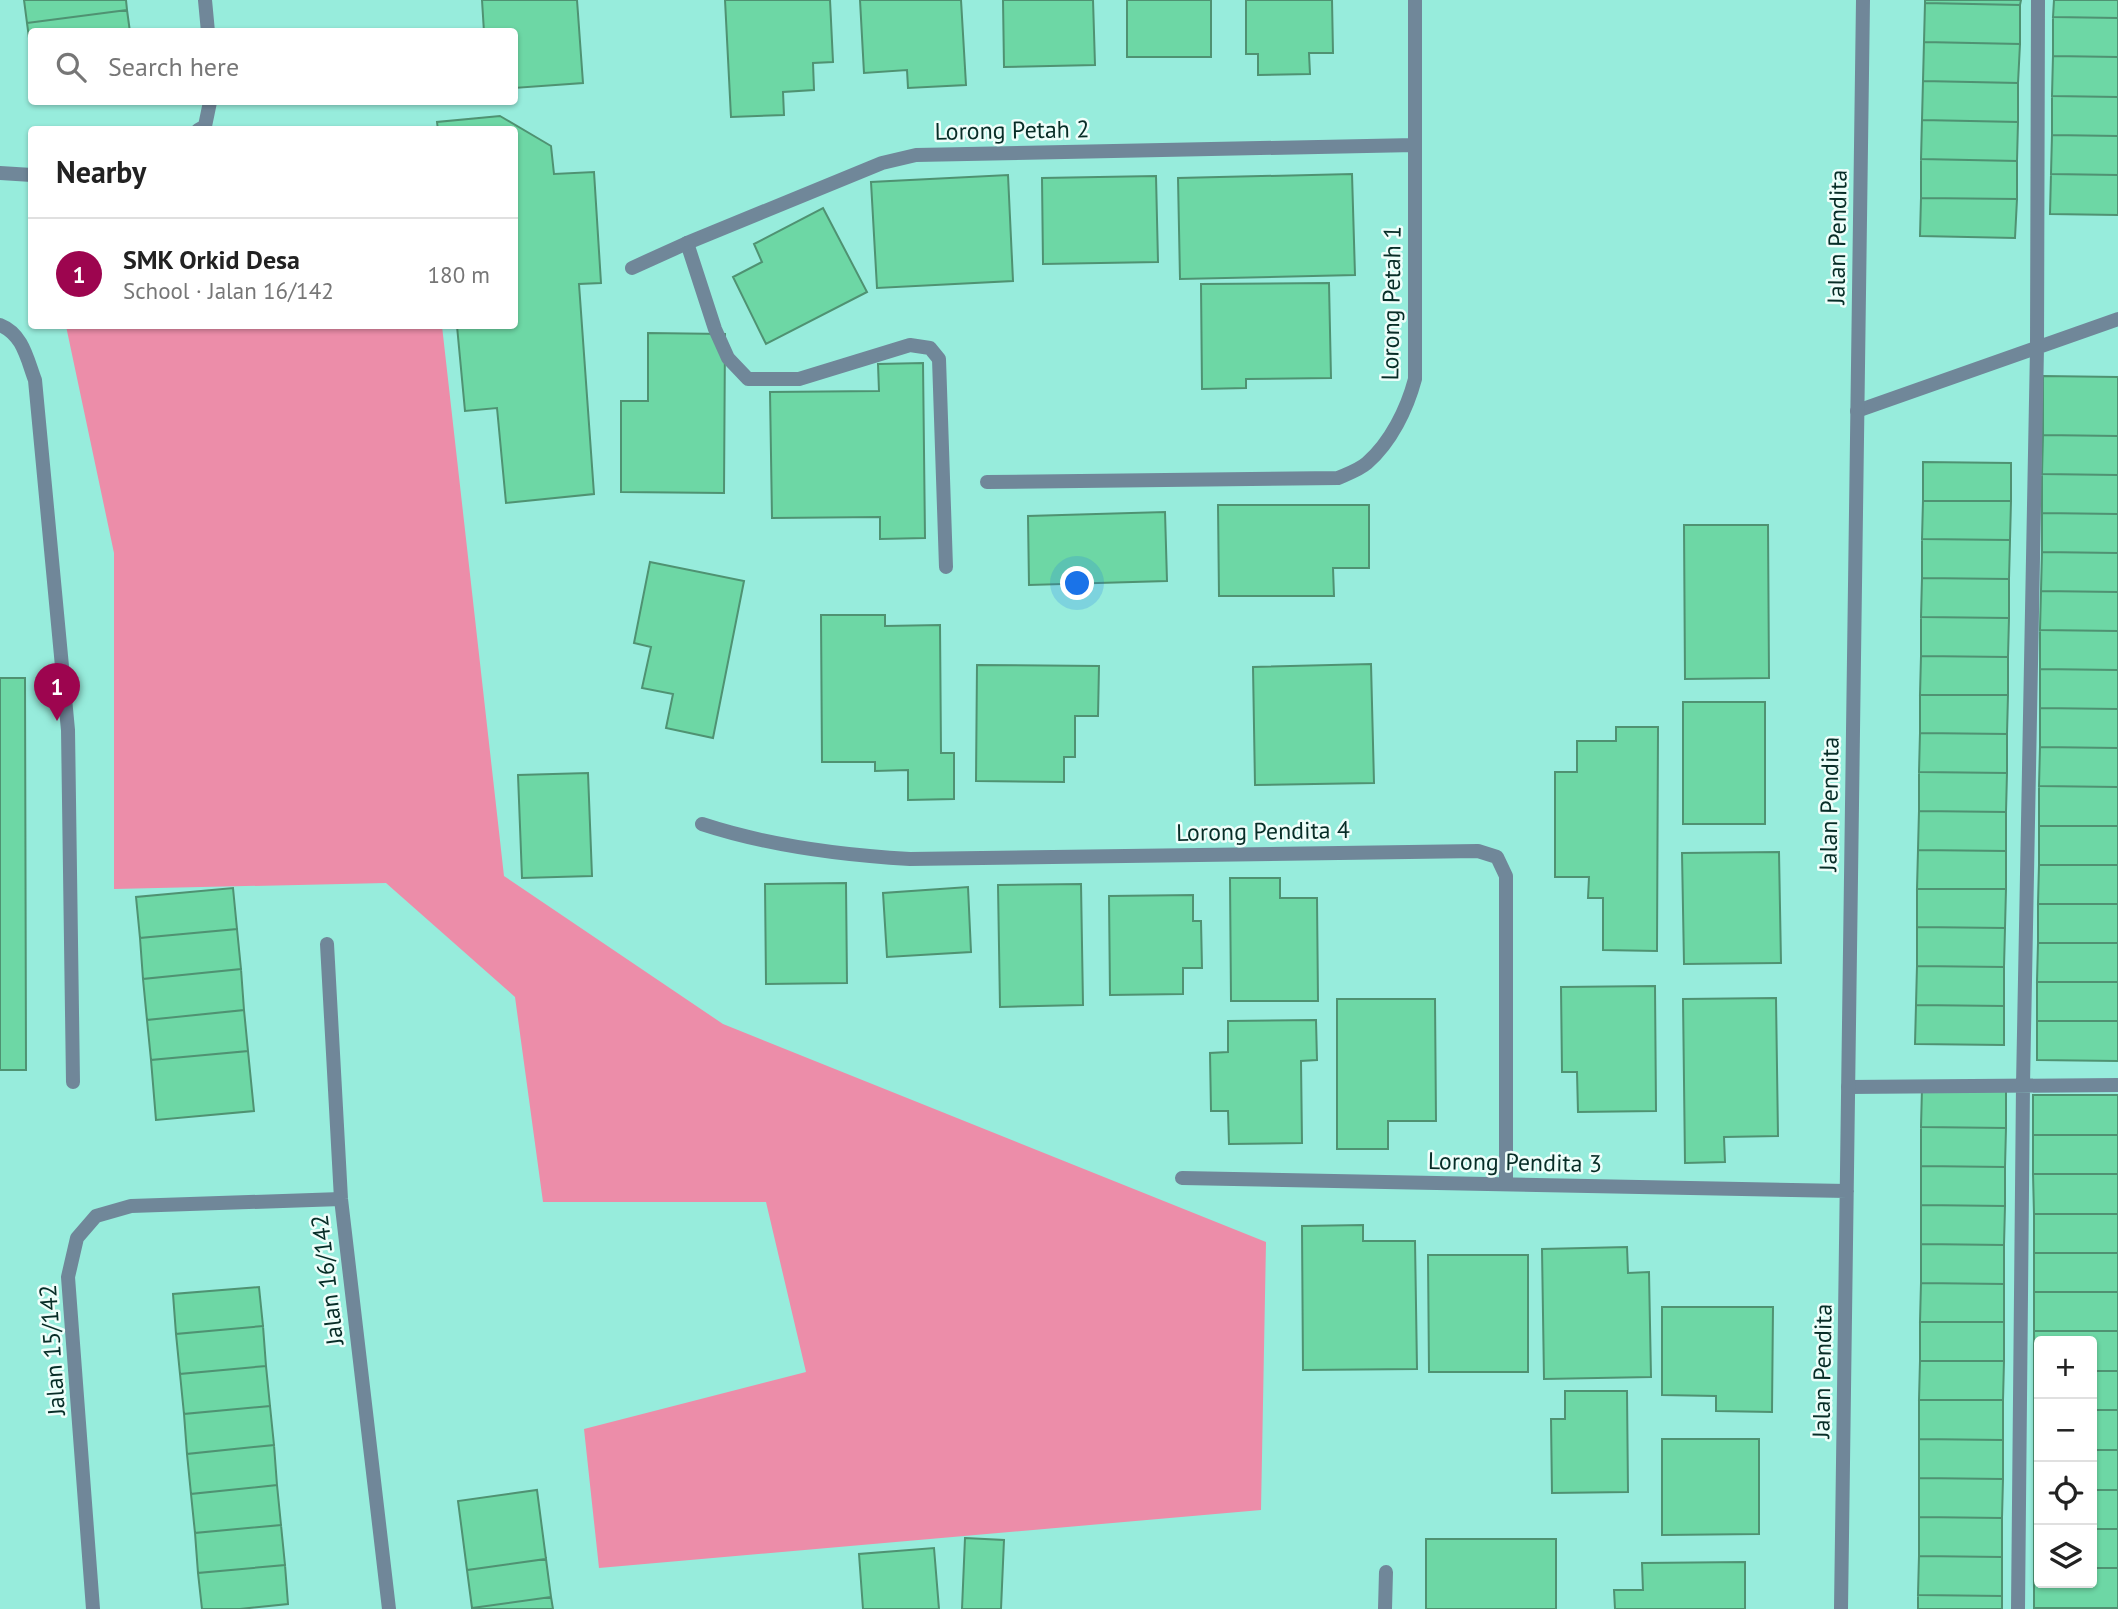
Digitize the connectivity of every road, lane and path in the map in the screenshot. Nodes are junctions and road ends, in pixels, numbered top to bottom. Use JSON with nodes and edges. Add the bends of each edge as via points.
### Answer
{"nodes":[{"id":1,"x":205,"y":0,"type":"edge"},
{"id":2,"x":1415,"y":0,"type":"edge"},
{"id":3,"x":1863,"y":0,"type":"edge"},
{"id":4,"x":2038,"y":0,"type":"edge"},
{"id":5,"x":208,"y":28,"type":"edge"},
{"id":6,"x":209,"y":105,"type":"edge"},
{"id":7,"x":205,"y":126,"type":"edge"},
{"id":8,"x":1415,"y":145,"type":"junction"},
{"id":9,"x":0,"y":173,"type":"edge"},
{"id":10,"x":28,"y":176,"type":"edge"},
{"id":11,"x":687,"y":243,"type":"junction"},
{"id":12,"x":632,"y":268,"type":"dead end"},
{"id":13,"x":2118,"y":319,"type":"edge"},
{"id":14,"x":0,"y":325,"type":"edge"},
{"id":15,"x":2037,"y":348,"type":"junction"},
{"id":16,"x":1857,"y":411,"type":"junction"},
{"id":17,"x":987,"y":482,"type":"dead end"},
{"id":18,"x":946,"y":567,"type":"dead end"},
{"id":19,"x":702,"y":824,"type":"dead end"},
{"id":20,"x":327,"y":944,"type":"dead end"},
{"id":21,"x":73,"y":1082,"type":"dead end"},
{"id":22,"x":2023,"y":1085,"type":"junction"},
{"id":23,"x":2118,"y":1085,"type":"edge"},
{"id":24,"x":1848,"y":1087,"type":"junction"},
{"id":25,"x":1182,"y":1178,"type":"dead end"},
{"id":26,"x":1506,"y":1184,"type":"junction"},
{"id":27,"x":1847,"y":1191,"type":"junction"},
{"id":28,"x":341,"y":1199,"type":"junction"},
{"id":29,"x":1386,"y":1572,"type":"dead end"},
{"id":30,"x":93,"y":1609,"type":"edge"},
{"id":31,"x":389,"y":1609,"type":"edge"},
{"id":32,"x":1385,"y":1609,"type":"edge"},
{"id":33,"x":1841,"y":1609,"type":"edge"},
{"id":34,"x":2018,"y":1609,"type":"edge"}],
"edges":[{"from":1,"to":5,"type":"street"},
{"from":2,"to":8,"type":"street","name":"Lorong Petah 1"},
{"from":3,"to":16,"type":"street","name":"Jalan Pendita"},
{"from":4,"to":15,"type":"street"},
{"from":6,"to":7,"type":"street"},
{"from":8,"to":11,"type":"street","name":"Lorong Petah 2","via":[[916,155],[882,163]]},
{"from":8,"to":17,"type":"street","name":"Lorong Petah 1","via":[[1415,379],[1409,401],[1366,465],[1338,478]]},
{"from":9,"to":10,"type":"street"},
{"from":11,"to":12,"type":"street","name":"Lorong Petah 2"},
{"from":11,"to":18,"type":"street","via":[[728,358],[748,379],[799,379],[910,345],[930,348],[939,359]]},
{"from":13,"to":15,"type":"street"},
{"from":14,"to":21,"type":"street","via":[[21,341],[35,380],[67,716]]},
{"from":15,"to":16,"type":"street"},
{"from":15,"to":22,"type":"street"},
{"from":16,"to":24,"type":"street","name":"Jalan Pendita"},
{"from":19,"to":26,"type":"street","name":"Lorong Pendita 4","via":[[741,837],[858,856],[910,859],[1478,851],[1497,858],[1506,876]]},
{"from":20,"to":28,"type":"street","name":"Jalan 16/142"},
{"from":22,"to":23,"type":"street"},
{"from":22,"to":24,"type":"street"},
{"from":22,"to":34,"type":"street"},
{"from":24,"to":27,"type":"street","name":"Jalan Pendita"},
{"from":25,"to":26,"type":"street","name":"Lorong Pendita 3"},
{"from":26,"to":27,"type":"street","name":"Lorong Pendita 3"},
{"from":27,"to":33,"type":"street","name":"Jalan Pendita"},
{"from":28,"to":30,"type":"street","name":"Jalan 15/142","via":[[131,1206],[96,1216],[77,1238],[68,1277]]},
{"from":28,"to":31,"type":"street","name":"Jalan 16/142"},
{"from":29,"to":32,"type":"street"}]}
